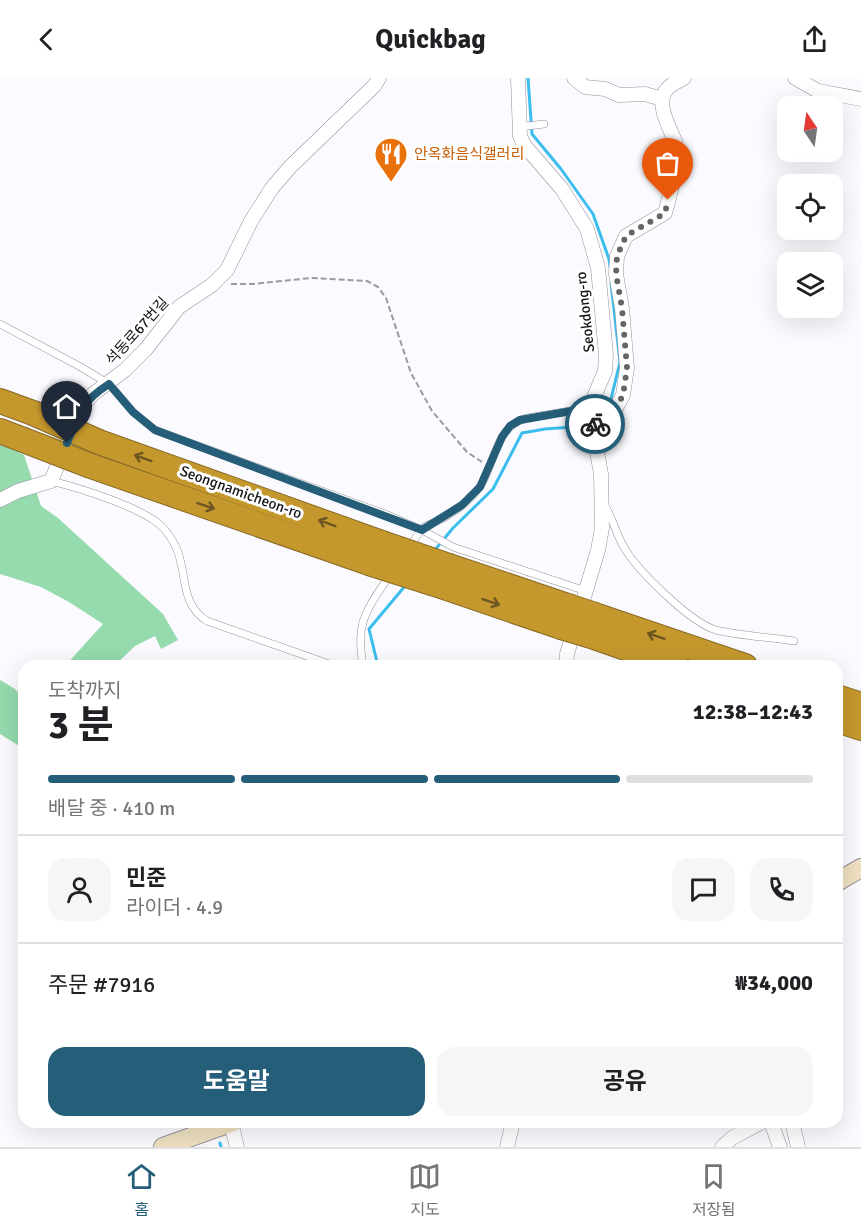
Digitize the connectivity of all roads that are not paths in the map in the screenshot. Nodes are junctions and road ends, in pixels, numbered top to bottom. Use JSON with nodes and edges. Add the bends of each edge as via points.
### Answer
{"nodes":[{"id":1,"x":379,"y":78,"type":"edge"},
{"id":2,"x":518,"y":78,"type":"edge"},
{"id":3,"x":574,"y":78,"type":"edge"},
{"id":4,"x":684,"y":78,"type":"edge"},
{"id":5,"x":795,"y":78,"type":"edge"},
{"id":6,"x":662,"y":99,"type":"junction"},
{"id":7,"x":861,"y":99,"type":"edge"},
{"id":8,"x":540,"y":124,"type":"dead end"},
{"id":9,"x":522,"y":127,"type":"junction"},
{"id":10,"x":0,"y":324,"type":"edge"},
{"id":11,"x":109,"y":384,"type":"junction"},
{"id":12,"x":0,"y":401,"type":"edge"},
{"id":13,"x":594,"y":409,"type":"junction"},
{"id":14,"x":10,"y":435,"type":"edge"},
{"id":15,"x":596,"y":446,"type":"junction"},
{"id":16,"x":51,"y":481,"type":"junction"},
{"id":17,"x":0,"y":500,"type":"edge"},
{"id":18,"x":602,"y":501,"type":"junction"},
{"id":19,"x":425,"y":531,"type":"junction"},
{"id":20,"x":405,"y":554,"type":"dead end"},
{"id":21,"x":398,"y":564,"type":"dead end"},
{"id":22,"x":446,"y":566,"type":"junction"},
{"id":23,"x":572,"y":608,"type":"junction"},
{"id":24,"x":591,"y":625,"type":"junction"},
{"id":25,"x":794,"y":641,"type":"dead end"},
{"id":26,"x":318,"y":660,"type":"edge"},
{"id":27,"x":362,"y":660,"type":"edge"},
{"id":28,"x":566,"y":660,"type":"edge"},
{"id":29,"x":664,"y":660,"type":"edge"},
{"id":30,"x":726,"y":660,"type":"edge"},
{"id":31,"x":843,"y":699,"type":"edge"},
{"id":32,"x":861,"y":705,"type":"edge"},
{"id":33,"x":843,"y":722,"type":"edge"},
{"id":34,"x":861,"y":728,"type":"edge"},
{"id":35,"x":861,"y":868,"type":"edge"},
{"id":36,"x":843,"y":878,"type":"edge"},
{"id":37,"x":215,"y":1128,"type":"edge"},
{"id":38,"x":233,"y":1128,"type":"edge"},
{"id":39,"x":512,"y":1128,"type":"edge"},
{"id":40,"x":751,"y":1128,"type":"edge"},
{"id":41,"x":773,"y":1128,"type":"edge"},
{"id":42,"x":793,"y":1128,"type":"edge"},
{"id":43,"x":163,"y":1147,"type":"edge"},
{"id":44,"x":237,"y":1147,"type":"edge"},
{"id":45,"x":507,"y":1147,"type":"edge"},
{"id":46,"x":722,"y":1147,"type":"edge"},
{"id":47,"x":780,"y":1147,"type":"edge"},
{"id":48,"x":798,"y":1147,"type":"edge"}],
"edges":[{"from":1,"to":11,"type":"street","name":"석동로67번길","via":[[272,188],[251,220],[233,261],[219,278],[179,307],[146,349]]},
{"from":2,"to":9,"type":"street","name":"Seokdong-ro"},
{"from":3,"to":6,"type":"street","via":[[585,87]]},
{"from":4,"to":6,"type":"street","via":[[667,88]]},
{"from":5,"to":7,"type":"street","via":[[818,91]]},
{"from":6,"to":15,"type":"street","via":[[675,141],[668,154],[675,165],[672,187],[665,213],[626,236],[617,256],[627,368],[623,395]]},
{"from":8,"to":9,"type":"lane"},
{"from":9,"to":13,"type":"street","name":"Seokdong-ro","via":[[524,145],[578,212],[598,268],[606,355]]},
{"from":10,"to":11,"type":"lane"},
{"from":11,"to":16,"type":"street","name":"석동로67번길","via":[[83,405]]},
{"from":11,"to":19,"type":"lane","via":[[155,430]]},
{"from":22,"to":12,"type":"highway","name":"Seongnamicheon-ro","one_way":true,"bridge":true,"via":[[99,442]]},
{"from":13,"to":15,"type":"street","name":"Seokdong-ro"},
{"from":13,"to":19,"type":"lane","via":[[520,420],[510,426],[480,487]]},
{"from":14,"to":22,"type":"highway","name":"Seongnamicheon-ro","one_way":true,"bridge":true,"via":[[369,563]]},
{"from":15,"to":18,"type":"street","name":"Seokdong-ro"},
{"from":16,"to":17,"type":"street"},
{"from":16,"to":26,"type":"lane","via":[[145,514],[161,525],[176,546],[189,603],[196,614]]},
{"from":18,"to":23,"type":"street","name":"Seokdong-ro","via":[[598,550]]},
{"from":18,"to":25,"type":"lane","via":[[623,547],[641,571],[699,622],[716,630]]},
{"from":19,"to":20,"type":"lane"},
{"from":19,"to":22,"type":"lane"},
{"from":21,"to":27,"type":"lane","via":[[361,624]]},
{"from":22,"to":23,"type":"highway"},
{"from":23,"to":24,"type":"highway","bridge":true},
{"from":23,"to":28,"type":"street","name":"Seokdong-ro"},
{"from":24,"to":29,"type":"highway"},
{"from":30,"to":24,"type":"highway","one_way":true},
{"from":31,"to":32,"type":"highway"},
{"from":33,"to":34,"type":"highway"},
{"from":35,"to":36,"type":"street"},
{"from":37,"to":43,"type":"street"},
{"from":38,"to":44,"type":"street"},
{"from":39,"to":45,"type":"street"},
{"from":40,"to":46,"type":"street"},
{"from":41,"to":47,"type":"street"},
{"from":42,"to":48,"type":"street"}]}
